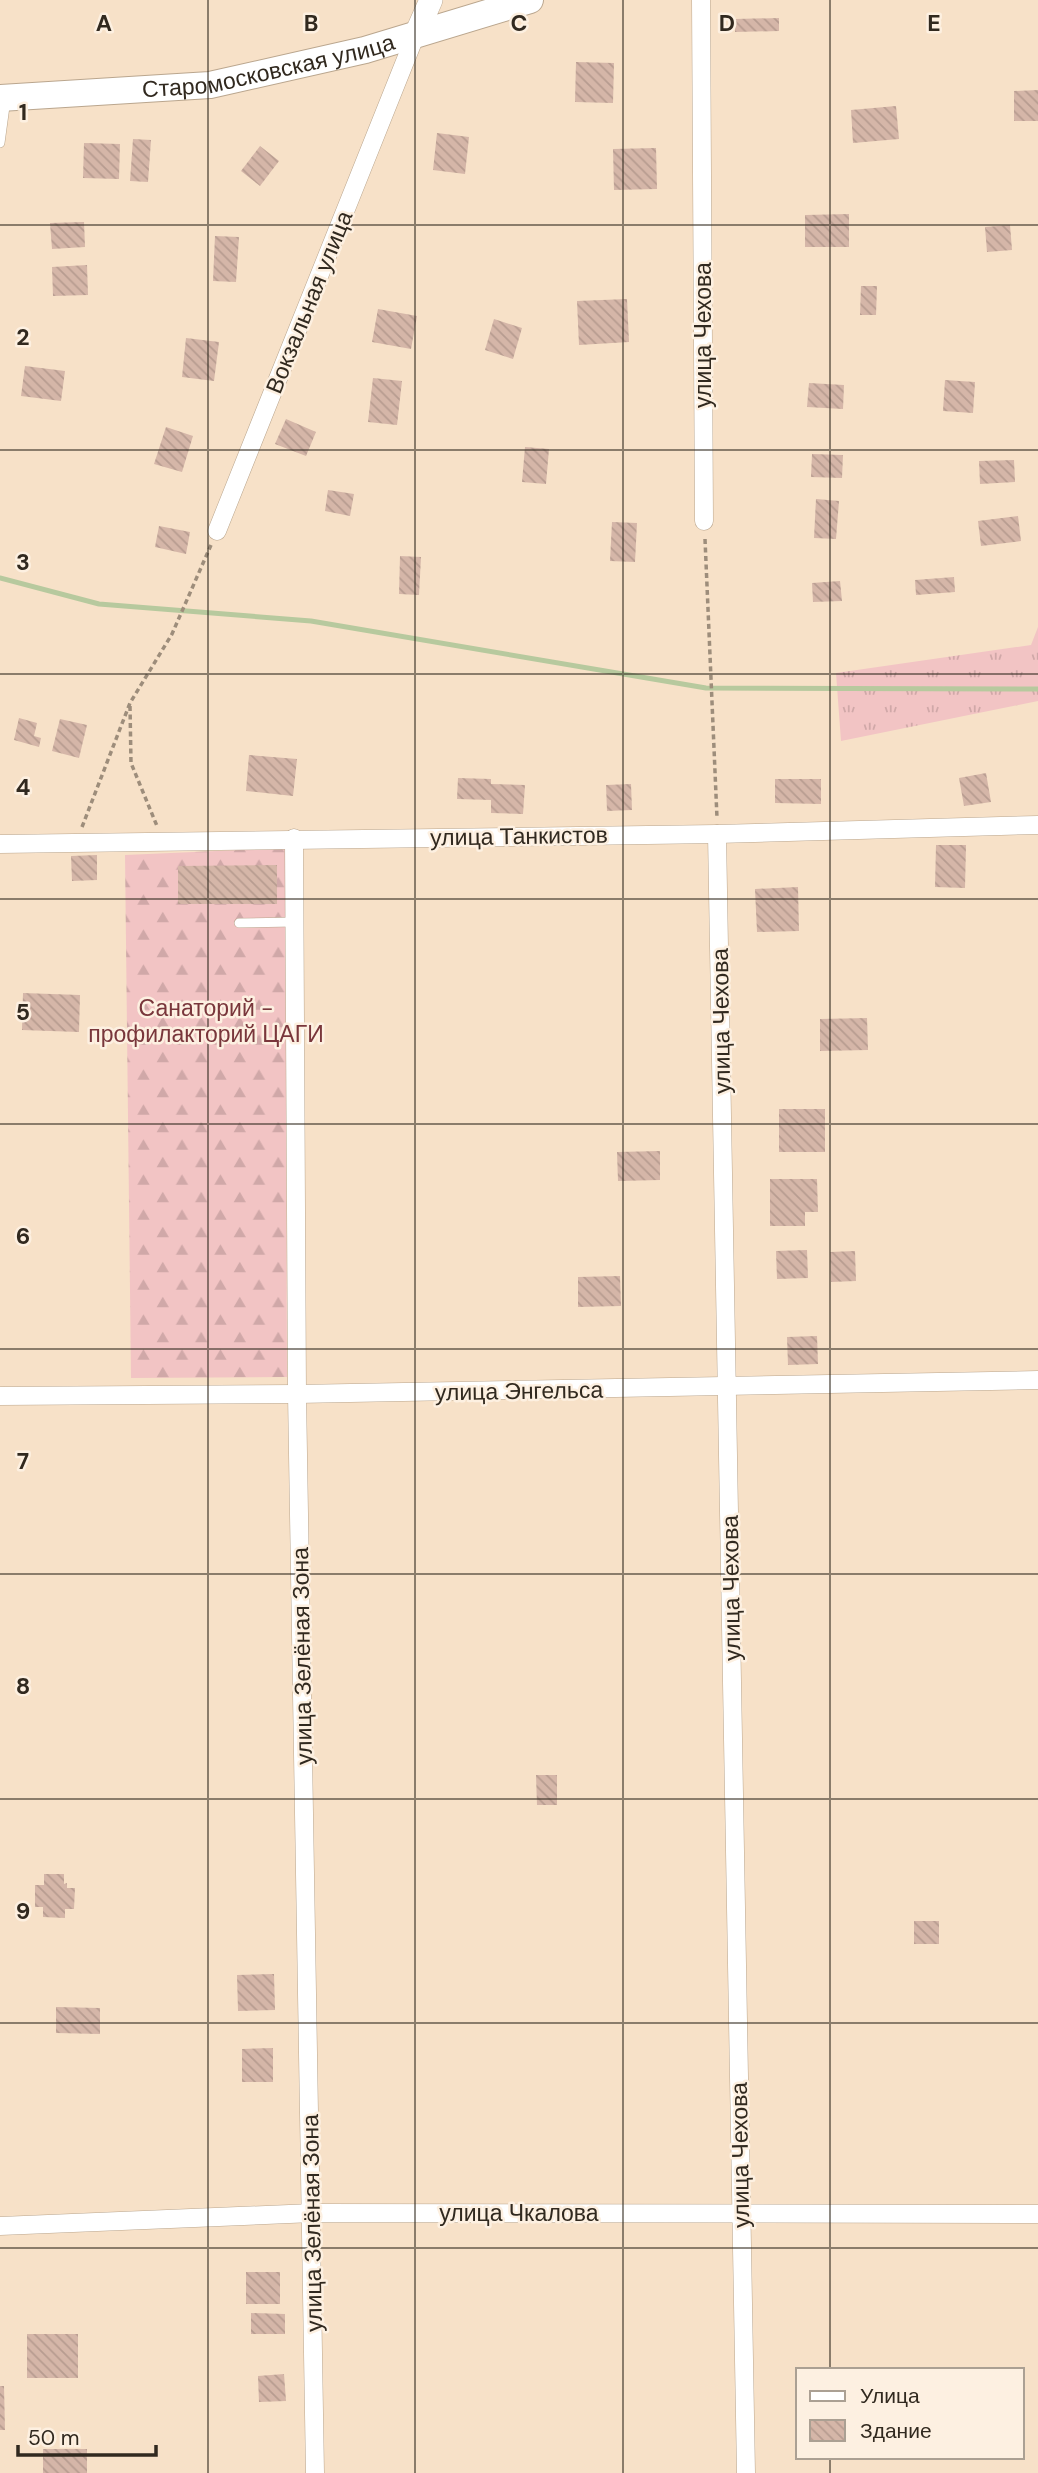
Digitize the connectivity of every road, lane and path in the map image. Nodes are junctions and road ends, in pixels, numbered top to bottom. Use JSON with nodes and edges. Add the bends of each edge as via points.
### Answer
{"nodes":[{"id":1,"x":431,"y":0,"type":"edge"},
{"id":2,"x":530,"y":0,"type":"edge"},
{"id":3,"x":701,"y":0,"type":"edge"},
{"id":4,"x":416,"y":34,"type":"junction"},
{"id":5,"x":3,"y":98,"type":"edge"},
{"id":6,"x":0,"y":143,"type":"edge"},
{"id":7,"x":704,"y":521,"type":"joint"},
{"id":8,"x":217,"y":531,"type":"joint"},
{"id":9,"x":130,"y":703,"type":"junction"},
{"id":10,"x":1038,"y":825,"type":"edge"},
{"id":11,"x":717,"y":834,"type":"junction"},
{"id":12,"x":294,"y":838,"type":"junction"},
{"id":13,"x":163,"y":841,"type":"junction"},
{"id":14,"x":77,"y":842,"type":"junction"},
{"id":15,"x":0,"y":844,"type":"edge"},
{"id":16,"x":294,"y":922,"type":"junction"},
{"id":17,"x":239,"y":923,"type":"dead end"},
{"id":18,"x":1038,"y":1380,"type":"edge"},
{"id":19,"x":729,"y":1387,"type":"junction"},
{"id":20,"x":297,"y":1394,"type":"junction"},
{"id":21,"x":0,"y":1396,"type":"edge"},
{"id":22,"x":313,"y":2213,"type":"junction"},
{"id":23,"x":740,"y":2213,"type":"junction"},
{"id":24,"x":1038,"y":2214,"type":"edge"},
{"id":25,"x":0,"y":2226,"type":"edge"},
{"id":26,"x":316,"y":2473,"type":"edge"},
{"id":27,"x":746,"y":2473,"type":"edge"}],
"edges":[{"from":1,"to":4,"type":"street","name":"Вокзальная улица"},
{"from":2,"to":4,"type":"main road","name":"Старомосковская улица"},
{"from":3,"to":7,"type":"street","name":"улица Чехова"},
{"from":4,"to":5,"type":"main road","name":"Старомосковская улица","via":[[210,85]]},
{"from":4,"to":8,"type":"street","name":"Вокзальная улица"},
{"from":5,"to":6,"type":"lane"},
{"from":7,"to":11,"type":"path"},
{"from":8,"to":9,"type":"path","via":[[172,634]]},
{"from":9,"to":13,"type":"path","via":[[131,763]]},
{"from":9,"to":14,"type":"path"},
{"from":10,"to":11,"type":"street","name":"улица Танкистов"},
{"from":11,"to":12,"type":"street","name":"улица Танкистов"},
{"from":11,"to":19,"type":"street","name":"улица Чехова"},
{"from":12,"to":13,"type":"street","name":"улица Танкистов"},
{"from":12,"to":16,"type":"street","name":"улица Зелёная Зона"},
{"from":13,"to":14,"type":"street","name":"улица Танкистов"},
{"from":14,"to":15,"type":"street","name":"улица Танкистов"},
{"from":16,"to":17,"type":"lane"},
{"from":16,"to":20,"type":"street","name":"улица Зелёная Зона"},
{"from":18,"to":19,"type":"street","name":"улица Энгельса"},
{"from":19,"to":20,"type":"street","name":"улица Энгельса"},
{"from":19,"to":23,"type":"street","name":"улица Чехова"},
{"from":20,"to":21,"type":"street","name":"улица Энгельса"},
{"from":20,"to":22,"type":"street","name":"улица Зелёная Зона"},
{"from":22,"to":23,"type":"street","name":"улица Чкалова"},
{"from":22,"to":25,"type":"street","name":"улица Чкалова"},
{"from":22,"to":26,"type":"street","name":"улица Зелёная Зона"},
{"from":23,"to":24,"type":"street","name":"улица Чкалова"},
{"from":23,"to":27,"type":"street","name":"улица Чехова"}]}
